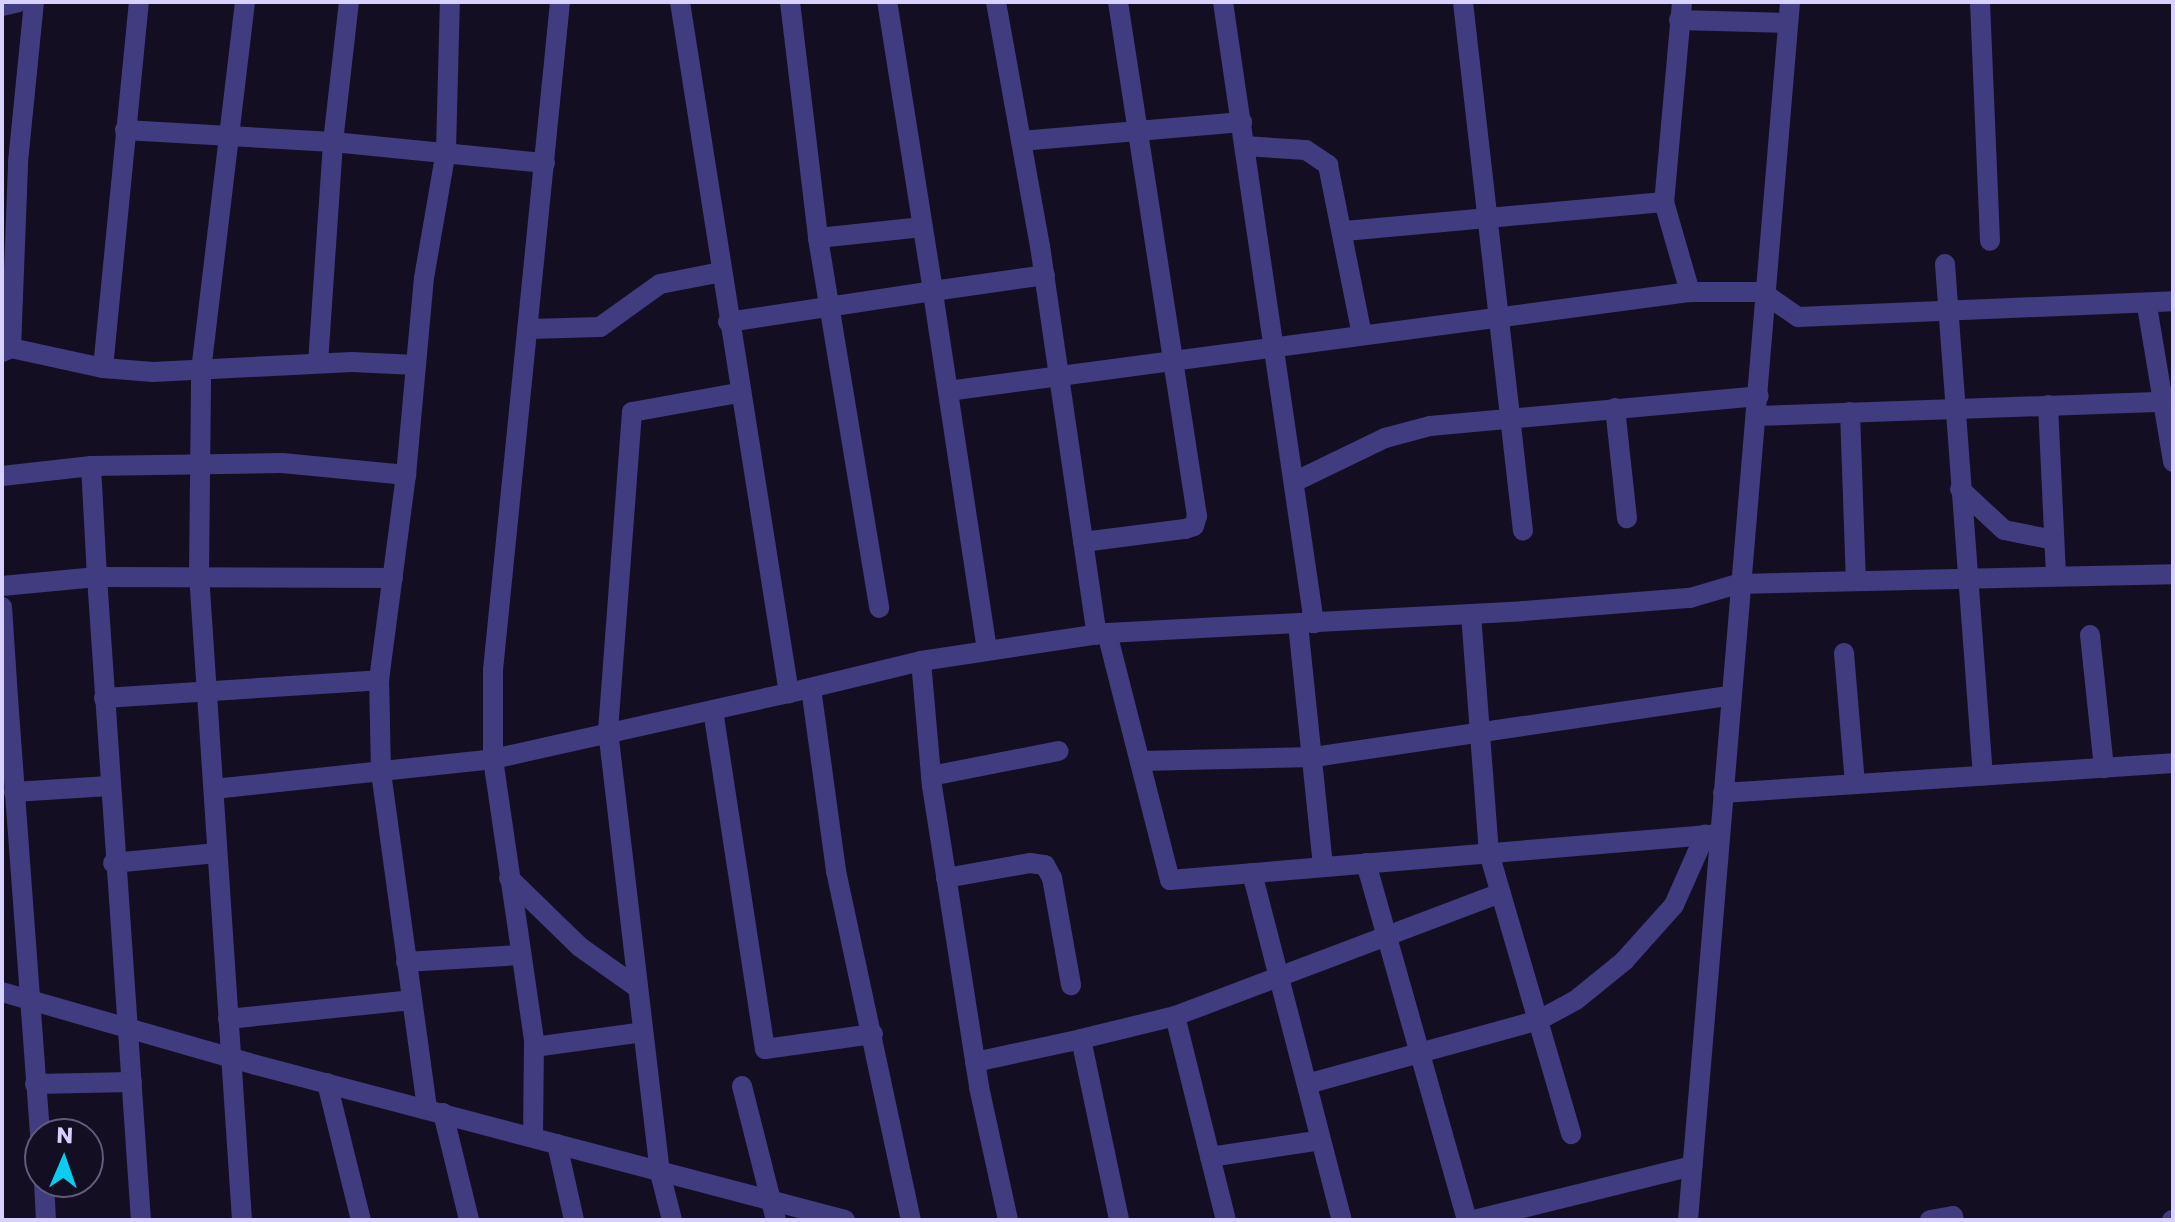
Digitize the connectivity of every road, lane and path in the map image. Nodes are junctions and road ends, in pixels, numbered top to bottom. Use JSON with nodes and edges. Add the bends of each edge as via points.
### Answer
{"nodes":[{"id":1,"x":19,"y":2,"type":"edge"},
{"id":2,"x":34,"y":2,"type":"edge"},
{"id":3,"x":139,"y":2,"type":"edge"},
{"id":4,"x":245,"y":2,"type":"edge"},
{"id":5,"x":349,"y":2,"type":"edge"},
{"id":6,"x":450,"y":2,"type":"edge"},
{"id":7,"x":560,"y":2,"type":"edge"},
{"id":8,"x":680,"y":2,"type":"edge"},
{"id":9,"x":790,"y":2,"type":"edge"},
{"id":10,"x":887,"y":2,"type":"edge"},
{"id":11,"x":996,"y":2,"type":"edge"},
{"id":12,"x":1118,"y":2,"type":"edge"},
{"id":13,"x":1223,"y":2,"type":"edge"},
{"id":14,"x":1463,"y":2,"type":"edge"},
{"id":15,"x":1980,"y":2,"type":"edge"},
{"id":16,"x":2,"y":6,"type":"edge"},
{"id":17,"x":1681,"y":11,"type":"edge"},
{"id":18,"x":1789,"y":12,"type":"edge"},
{"id":19,"x":23,"y":108,"type":"junction"},
{"id":20,"x":2,"y":112,"type":"edge"},
{"id":21,"x":1242,"y":122,"type":"junction"},
{"id":22,"x":1137,"y":128,"type":"junction"},
{"id":23,"x":125,"y":130,"type":"junction"},
{"id":24,"x":231,"y":137,"type":"junction"},
{"id":25,"x":1021,"y":141,"type":"junction"},
{"id":26,"x":333,"y":142,"type":"junction"},
{"id":27,"x":1245,"y":146,"type":"junction"},
{"id":28,"x":444,"y":155,"type":"junction"},
{"id":29,"x":545,"y":163,"type":"junction"},
{"id":30,"x":1664,"y":202,"type":"junction"},
{"id":31,"x":9,"y":216,"type":"edge"},
{"id":32,"x":1488,"y":219,"type":"junction"},
{"id":33,"x":922,"y":227,"type":"junction"},
{"id":34,"x":1345,"y":231,"type":"junction"},
{"id":35,"x":818,"y":238,"type":"junction"},
{"id":36,"x":1990,"y":241,"type":"dead end"},
{"id":37,"x":1945,"y":264,"type":"dead end"},
{"id":38,"x":721,"y":272,"type":"junction"},
{"id":39,"x":1045,"y":275,"type":"junction"},
{"id":40,"x":933,"y":291,"type":"junction"},
{"id":41,"x":1690,"y":292,"type":"junction"},
{"id":42,"x":1762,"y":292,"type":"junction"},
{"id":43,"x":2173,"y":301,"type":"edge"},
{"id":44,"x":829,"y":306,"type":"junction"},
{"id":45,"x":2147,"y":306,"type":"junction"},
{"id":46,"x":1948,"y":312,"type":"junction"},
{"id":47,"x":1499,"y":318,"type":"junction"},
{"id":48,"x":728,"y":322,"type":"junction"},
{"id":49,"x":529,"y":329,"type":"junction"},
{"id":50,"x":1362,"y":335,"type":"junction"},
{"id":51,"x":1276,"y":347,"type":"junction"},
{"id":52,"x":7,"y":350,"type":"edge"},
{"id":53,"x":1175,"y":360,"type":"junction"},
{"id":54,"x":318,"y":363,"type":"junction"},
{"id":55,"x":416,"y":365,"type":"junction"},
{"id":56,"x":103,"y":368,"type":"junction"},
{"id":57,"x":201,"y":371,"type":"junction"},
{"id":58,"x":1060,"y":376,"type":"junction"},
{"id":59,"x":948,"y":391,"type":"junction"},
{"id":60,"x":738,"y":393,"type":"junction"},
{"id":61,"x":2163,"y":402,"type":"junction"},
{"id":62,"x":2048,"y":405,"type":"junction"},
{"id":63,"x":1758,"y":406,"type":"junction"},
{"id":64,"x":1615,"y":408,"type":"junction"},
{"id":65,"x":1954,"y":408,"type":"junction"},
{"id":66,"x":1850,"y":412,"type":"junction"},
{"id":67,"x":1510,"y":416,"type":"junction"},
{"id":68,"x":2173,"y":462,"type":"edge"},
{"id":69,"x":201,"y":463,"type":"junction"},
{"id":70,"x":91,"y":466,"type":"junction"},
{"id":71,"x":406,"y":475,"type":"junction"},
{"id":72,"x":2,"y":476,"type":"edge"},
{"id":73,"x":1294,"y":482,"type":"junction"},
{"id":74,"x":1960,"y":489,"type":"junction"},
{"id":75,"x":1627,"y":518,"type":"dead end"},
{"id":76,"x":1523,"y":531,"type":"dead end"},
{"id":77,"x":2054,"y":540,"type":"junction"},
{"id":78,"x":1083,"y":542,"type":"junction"},
{"id":79,"x":2173,"y":574,"type":"edge"},
{"id":80,"x":199,"y":575,"type":"junction"},
{"id":81,"x":2056,"y":576,"type":"junction"},
{"id":82,"x":97,"y":577,"type":"junction"},
{"id":83,"x":393,"y":578,"type":"junction"},
{"id":84,"x":1966,"y":579,"type":"junction"},
{"id":85,"x":1856,"y":581,"type":"junction"},
{"id":86,"x":1738,"y":584,"type":"junction"},
{"id":87,"x":2,"y":586,"type":"edge"},
{"id":88,"x":2,"y":607,"type":"edge"},
{"id":89,"x":879,"y":608,"type":"dead end"},
{"id":90,"x":1471,"y":614,"type":"junction"},
{"id":91,"x":1306,"y":624,"type":"junction"},
{"id":92,"x":1102,"y":634,"type":"junction"},
{"id":93,"x":2090,"y":635,"type":"dead end"},
{"id":94,"x":987,"y":650,"type":"junction"},
{"id":95,"x":1844,"y":653,"type":"dead end"},
{"id":96,"x":921,"y":661,"type":"junction"},
{"id":97,"x":379,"y":680,"type":"junction"},
{"id":98,"x":811,"y":688,"type":"junction"},
{"id":99,"x":205,"y":690,"type":"junction"},
{"id":100,"x":789,"y":693,"type":"junction"},
{"id":101,"x":1729,"y":696,"type":"junction"},
{"id":102,"x":5,"y":698,"type":"edge"},
{"id":103,"x":104,"y":698,"type":"junction"},
{"id":104,"x":713,"y":710,"type":"junction"},
{"id":105,"x":608,"y":731,"type":"junction"},
{"id":106,"x":1480,"y":731,"type":"junction"},
{"id":107,"x":1059,"y":751,"type":"dead end"},
{"id":108,"x":1314,"y":757,"type":"junction"},
{"id":109,"x":493,"y":759,"type":"junction"},
{"id":110,"x":1140,"y":761,"type":"junction"},
{"id":111,"x":2173,"y":763,"type":"edge"},
{"id":112,"x":2104,"y":768,"type":"junction"},
{"id":113,"x":381,"y":772,"type":"junction"},
{"id":114,"x":931,"y":776,"type":"junction"},
{"id":115,"x":1983,"y":776,"type":"junction"},
{"id":116,"x":1855,"y":784,"type":"junction"},
{"id":117,"x":109,"y":786,"type":"junction"},
{"id":118,"x":214,"y":789,"type":"junction"},
{"id":119,"x":14,"y":792,"type":"junction"},
{"id":120,"x":1723,"y":793,"type":"junction"},
{"id":121,"x":1712,"y":835,"type":"junction"},
{"id":122,"x":217,"y":853,"type":"junction"},
{"id":123,"x":1489,"y":853,"type":"junction"},
{"id":124,"x":113,"y":863,"type":"junction"},
{"id":125,"x":1366,"y":863,"type":"junction"},
{"id":126,"x":1323,"y":867,"type":"junction"},
{"id":127,"x":1252,"y":873,"type":"junction"},
{"id":128,"x":509,"y":878,"type":"junction"},
{"id":129,"x":946,"y":878,"type":"junction"},
{"id":130,"x":1501,"y":893,"type":"junction"},
{"id":131,"x":1387,"y":937,"type":"junction"},
{"id":132,"x":519,"y":955,"type":"junction"},
{"id":133,"x":406,"y":962,"type":"junction"},
{"id":134,"x":1280,"y":981,"type":"junction"},
{"id":135,"x":1071,"y":985,"type":"dead end"},
{"id":136,"x":638,"y":988,"type":"junction"},
{"id":137,"x":2,"y":992,"type":"edge"},
{"id":138,"x":28,"y":999,"type":"junction"},
{"id":139,"x":411,"y":1000,"type":"junction"},
{"id":140,"x":1175,"y":1016,"type":"junction"},
{"id":141,"x":228,"y":1019,"type":"junction"},
{"id":142,"x":1539,"y":1020,"type":"junction"},
{"id":143,"x":129,"y":1029,"type":"junction"},
{"id":144,"x":643,"y":1032,"type":"junction"},
{"id":145,"x":873,"y":1034,"type":"junction"},
{"id":146,"x":1081,"y":1039,"type":"junction"},
{"id":147,"x":534,"y":1047,"type":"junction"},
{"id":148,"x":1420,"y":1053,"type":"junction"},
{"id":149,"x":231,"y":1058,"type":"junction"},
{"id":150,"x":975,"y":1062,"type":"junction"},
{"id":151,"x":132,"y":1082,"type":"junction"},
{"id":152,"x":327,"y":1083,"type":"junction"},
{"id":153,"x":35,"y":1084,"type":"junction"},
{"id":154,"x":1307,"y":1084,"type":"junction"},
{"id":155,"x":742,"y":1086,"type":"dead end"},
{"id":156,"x":435,"y":1110,"type":"junction"},
{"id":157,"x":38,"y":1118,"type":"edge"},
{"id":158,"x":1571,"y":1134,"type":"dead end"},
{"id":159,"x":533,"y":1137,"type":"junction"},
{"id":160,"x":1321,"y":1140,"type":"junction"},
{"id":161,"x":557,"y":1144,"type":"junction"},
{"id":162,"x":1210,"y":1157,"type":"junction"},
{"id":163,"x":1692,"y":1166,"type":"junction"},
{"id":164,"x":660,"y":1173,"type":"junction"},
{"id":165,"x":45,"y":1198,"type":"edge"},
{"id":166,"x":773,"y":1211,"type":"edge"},
{"id":167,"x":1537,"y":1212,"type":"edge"},
{"id":168,"x":46,"y":1220,"type":"edge"},
{"id":169,"x":141,"y":1220,"type":"edge"},
{"id":170,"x":242,"y":1220,"type":"edge"},
{"id":171,"x":361,"y":1220,"type":"edge"},
{"id":172,"x":469,"y":1220,"type":"edge"},
{"id":173,"x":574,"y":1220,"type":"edge"},
{"id":174,"x":672,"y":1220,"type":"edge"},
{"id":175,"x":845,"y":1220,"type":"edge"},
{"id":176,"x":911,"y":1220,"type":"edge"},
{"id":177,"x":1008,"y":1220,"type":"edge"},
{"id":178,"x":1119,"y":1220,"type":"edge"},
{"id":179,"x":1226,"y":1220,"type":"edge"},
{"id":180,"x":1342,"y":1220,"type":"edge"},
{"id":181,"x":1467,"y":1220,"type":"edge"},
{"id":182,"x":1474,"y":1220,"type":"edge"},
{"id":183,"x":1688,"y":1220,"type":"edge"},
{"id":184,"x":1930,"y":1220,"type":"edge"},
{"id":185,"x":1954,"y":1220,"type":"edge"}],
"edges":[{"from":1,"to":16,"type":"street"},
{"from":2,"to":19,"type":"street"},
{"from":3,"to":23,"type":"street"},
{"from":4,"to":24,"type":"street"},
{"from":5,"to":26,"type":"street"},
{"from":6,"to":28,"type":"street"},
{"from":7,"to":29,"type":"street"},
{"from":8,"to":38,"type":"street"},
{"from":9,"to":35,"type":"street"},
{"from":10,"to":33,"type":"street"},
{"from":11,"to":25,"type":"street"},
{"from":12,"to":22,"type":"street"},
{"from":13,"to":21,"type":"street"},
{"from":14,"to":32,"type":"street"},
{"from":15,"to":36,"type":"street"},
{"from":17,"to":18,"type":"street"},
{"from":17,"to":30,"type":"street"},
{"from":18,"to":42,"type":"street"},
{"from":19,"to":20,"type":"street"},
{"from":19,"to":31,"type":"street"},
{"from":21,"to":22,"type":"street"},
{"from":21,"to":27,"type":"street"},
{"from":22,"to":25,"type":"street"},
{"from":22,"to":53,"type":"street"},
{"from":23,"to":24,"type":"street"},
{"from":23,"to":56,"type":"street"},
{"from":24,"to":26,"type":"street"},
{"from":24,"to":57,"type":"street"},
{"from":25,"to":39,"type":"street"},
{"from":26,"to":28,"type":"street"},
{"from":26,"to":54,"type":"street"},
{"from":27,"to":34,"type":"street","via":[[1306,150],[1323,157]]},
{"from":27,"to":51,"type":"street"},
{"from":28,"to":29,"type":"street"},
{"from":28,"to":55,"type":"street"},
{"from":29,"to":49,"type":"street"},
{"from":30,"to":32,"type":"street"},
{"from":30,"to":41,"type":"street"},
{"from":31,"to":52,"type":"street"},
{"from":32,"to":34,"type":"street"},
{"from":32,"to":47,"type":"street"},
{"from":33,"to":35,"type":"street"},
{"from":33,"to":40,"type":"street"},
{"from":34,"to":50,"type":"street"},
{"from":35,"to":44,"type":"street"},
{"from":37,"to":46,"type":"street"},
{"from":38,"to":48,"type":"street"},
{"from":38,"to":49,"type":"street","via":[[660,284],[600,327]]},
{"from":39,"to":40,"type":"street"},
{"from":39,"to":58,"type":"street"},
{"from":40,"to":44,"type":"street"},
{"from":40,"to":59,"type":"street"},
{"from":41,"to":42,"type":"street"},
{"from":41,"to":47,"type":"street"},
{"from":42,"to":46,"type":"street","via":[[1798,317]]},
{"from":42,"to":63,"type":"street"},
{"from":43,"to":45,"type":"street"},
{"from":44,"to":48,"type":"street"},
{"from":44,"to":89,"type":"street"},
{"from":45,"to":46,"type":"street"},
{"from":45,"to":61,"type":"street"},
{"from":46,"to":65,"type":"street"},
{"from":47,"to":50,"type":"street"},
{"from":47,"to":67,"type":"street"},
{"from":48,"to":60,"type":"street"},
{"from":49,"to":109,"type":"street","via":[[493,670]]},
{"from":50,"to":51,"type":"street"},
{"from":51,"to":53,"type":"street"},
{"from":51,"to":73,"type":"street"},
{"from":52,"to":56,"type":"street"},
{"from":53,"to":58,"type":"street"},
{"from":53,"to":78,"type":"street","via":[[1196,497],[1194,526]]},
{"from":54,"to":55,"type":"street"},
{"from":54,"to":57,"type":"street"},
{"from":55,"to":71,"type":"street"},
{"from":56,"to":57,"type":"street"},
{"from":57,"to":69,"type":"street"},
{"from":58,"to":59,"type":"street"},
{"from":58,"to":78,"type":"street"},
{"from":59,"to":94,"type":"street"},
{"from":60,"to":100,"type":"street"},
{"from":60,"to":105,"type":"street","via":[[632,412]]},
{"from":61,"to":62,"type":"street"},
{"from":61,"to":68,"type":"street"},
{"from":62,"to":65,"type":"street"},
{"from":62,"to":77,"type":"street"},
{"from":63,"to":64,"type":"street"},
{"from":63,"to":66,"type":"street"},
{"from":63,"to":86,"type":"street"},
{"from":64,"to":67,"type":"street"},
{"from":64,"to":75,"type":"street"},
{"from":65,"to":66,"type":"street"},
{"from":65,"to":74,"type":"street"},
{"from":66,"to":85,"type":"street"},
{"from":67,"to":73,"type":"street","via":[[1407,430]]},
{"from":67,"to":76,"type":"street"},
{"from":69,"to":70,"type":"street"},
{"from":69,"to":71,"type":"street","via":[[282,463]]},
{"from":69,"to":80,"type":"street"},
{"from":70,"to":72,"type":"street"},
{"from":70,"to":82,"type":"street"},
{"from":71,"to":83,"type":"street"},
{"from":73,"to":91,"type":"street"},
{"from":74,"to":77,"type":"street","via":[[2004,530]]},
{"from":74,"to":84,"type":"street"},
{"from":77,"to":81,"type":"street"},
{"from":78,"to":92,"type":"street"},
{"from":79,"to":81,"type":"street"},
{"from":80,"to":82,"type":"street"},
{"from":80,"to":83,"type":"street"},
{"from":80,"to":99,"type":"street"},
{"from":81,"to":84,"type":"street"},
{"from":82,"to":87,"type":"street"},
{"from":82,"to":103,"type":"street"},
{"from":83,"to":97,"type":"street"},
{"from":84,"to":85,"type":"street"},
{"from":84,"to":115,"type":"street"},
{"from":85,"to":86,"type":"street"},
{"from":86,"to":90,"type":"street","via":[[1690,598]]},
{"from":86,"to":101,"type":"street"},
{"from":88,"to":102,"type":"street"},
{"from":90,"to":91,"type":"street"},
{"from":90,"to":106,"type":"street"},
{"from":91,"to":92,"type":"street"},
{"from":91,"to":108,"type":"street"},
{"from":92,"to":94,"type":"street"},
{"from":92,"to":110,"type":"street"},
{"from":93,"to":112,"type":"street"},
{"from":94,"to":96,"type":"street"},
{"from":95,"to":116,"type":"street"},
{"from":96,"to":98,"type":"street"},
{"from":96,"to":114,"type":"street"},
{"from":97,"to":99,"type":"street"},
{"from":97,"to":113,"type":"street"},
{"from":98,"to":100,"type":"street"},
{"from":98,"to":145,"type":"street","via":[[836,871]]},
{"from":99,"to":103,"type":"street"},
{"from":99,"to":118,"type":"street"},
{"from":100,"to":104,"type":"street"},
{"from":101,"to":106,"type":"street"},
{"from":101,"to":120,"type":"street"},
{"from":102,"to":119,"type":"street"},
{"from":103,"to":117,"type":"street"},
{"from":104,"to":105,"type":"street"},
{"from":104,"to":145,"type":"street","via":[[765,1049]]},
{"from":105,"to":109,"type":"street"},
{"from":105,"to":136,"type":"street"},
{"from":106,"to":108,"type":"street"},
{"from":106,"to":123,"type":"street"},
{"from":107,"to":114,"type":"street"},
{"from":108,"to":110,"type":"street"},
{"from":108,"to":126,"type":"street"},
{"from":109,"to":113,"type":"street"},
{"from":109,"to":128,"type":"street"},
{"from":110,"to":127,"type":"street","via":[[1170,880]]},
{"from":111,"to":112,"type":"street"},
{"from":112,"to":115,"type":"street"},
{"from":113,"to":118,"type":"street"},
{"from":113,"to":133,"type":"street"},
{"from":114,"to":129,"type":"street"},
{"from":115,"to":116,"type":"street"},
{"from":116,"to":120,"type":"street"},
{"from":117,"to":119,"type":"street"},
{"from":117,"to":124,"type":"street"},
{"from":118,"to":122,"type":"street"},
{"from":119,"to":138,"type":"street"},
{"from":120,"to":121,"type":"street"},
{"from":121,"to":123,"type":"street"},
{"from":121,"to":142,"type":"street","via":[[1674,905],[1645,940],[1585,994]]},
{"from":121,"to":163,"type":"street"},
{"from":122,"to":124,"type":"street"},
{"from":122,"to":141,"type":"street"},
{"from":123,"to":125,"type":"street"},
{"from":123,"to":130,"type":"street"},
{"from":124,"to":143,"type":"street"},
{"from":125,"to":126,"type":"street"},
{"from":125,"to":131,"type":"street"},
{"from":126,"to":127,"type":"street"},
{"from":127,"to":134,"type":"street"},
{"from":128,"to":132,"type":"street"},
{"from":128,"to":136,"type":"street","via":[[580,947]]},
{"from":129,"to":135,"type":"street","via":[[1045,865]]},
{"from":129,"to":150,"type":"street"},
{"from":130,"to":131,"type":"street"},
{"from":130,"to":142,"type":"street"},
{"from":131,"to":134,"type":"street"},
{"from":131,"to":148,"type":"street"},
{"from":132,"to":133,"type":"street"},
{"from":132,"to":147,"type":"street"},
{"from":133,"to":139,"type":"street"},
{"from":134,"to":140,"type":"street"},
{"from":134,"to":154,"type":"street"},
{"from":136,"to":144,"type":"street"},
{"from":137,"to":138,"type":"street"},
{"from":138,"to":143,"type":"street"},
{"from":138,"to":153,"type":"street"},
{"from":139,"to":141,"type":"street"},
{"from":139,"to":156,"type":"street"},
{"from":140,"to":146,"type":"street"},
{"from":140,"to":162,"type":"street"},
{"from":141,"to":149,"type":"street"},
{"from":142,"to":148,"type":"street"},
{"from":142,"to":158,"type":"street"},
{"from":143,"to":149,"type":"street"},
{"from":143,"to":151,"type":"street"},
{"from":144,"to":147,"type":"street"},
{"from":144,"to":164,"type":"street"},
{"from":145,"to":176,"type":"street"},
{"from":146,"to":150,"type":"street"},
{"from":146,"to":178,"type":"street"},
{"from":147,"to":159,"type":"street"},
{"from":148,"to":154,"type":"street"},
{"from":148,"to":181,"type":"street"},
{"from":149,"to":152,"type":"street"},
{"from":149,"to":170,"type":"street"},
{"from":150,"to":177,"type":"street"},
{"from":151,"to":153,"type":"street"},
{"from":151,"to":169,"type":"street"},
{"from":152,"to":156,"type":"street"},
{"from":152,"to":171,"type":"street"},
{"from":153,"to":157,"type":"street"},
{"from":154,"to":160,"type":"street"},
{"from":155,"to":166,"type":"street"},
{"from":156,"to":159,"type":"street"},
{"from":156,"to":172,"type":"street"},
{"from":159,"to":161,"type":"street"},
{"from":160,"to":162,"type":"street"},
{"from":160,"to":180,"type":"street"},
{"from":161,"to":164,"type":"street"},
{"from":161,"to":173,"type":"street"},
{"from":162,"to":179,"type":"street"},
{"from":163,"to":167,"type":"street"},
{"from":163,"to":183,"type":"street"},
{"from":164,"to":166,"type":"street"},
{"from":164,"to":174,"type":"street"},
{"from":165,"to":168,"type":"street"},
{"from":166,"to":175,"type":"street"},
{"from":167,"to":182,"type":"street"},
{"from":184,"to":185,"type":"street"}]}
